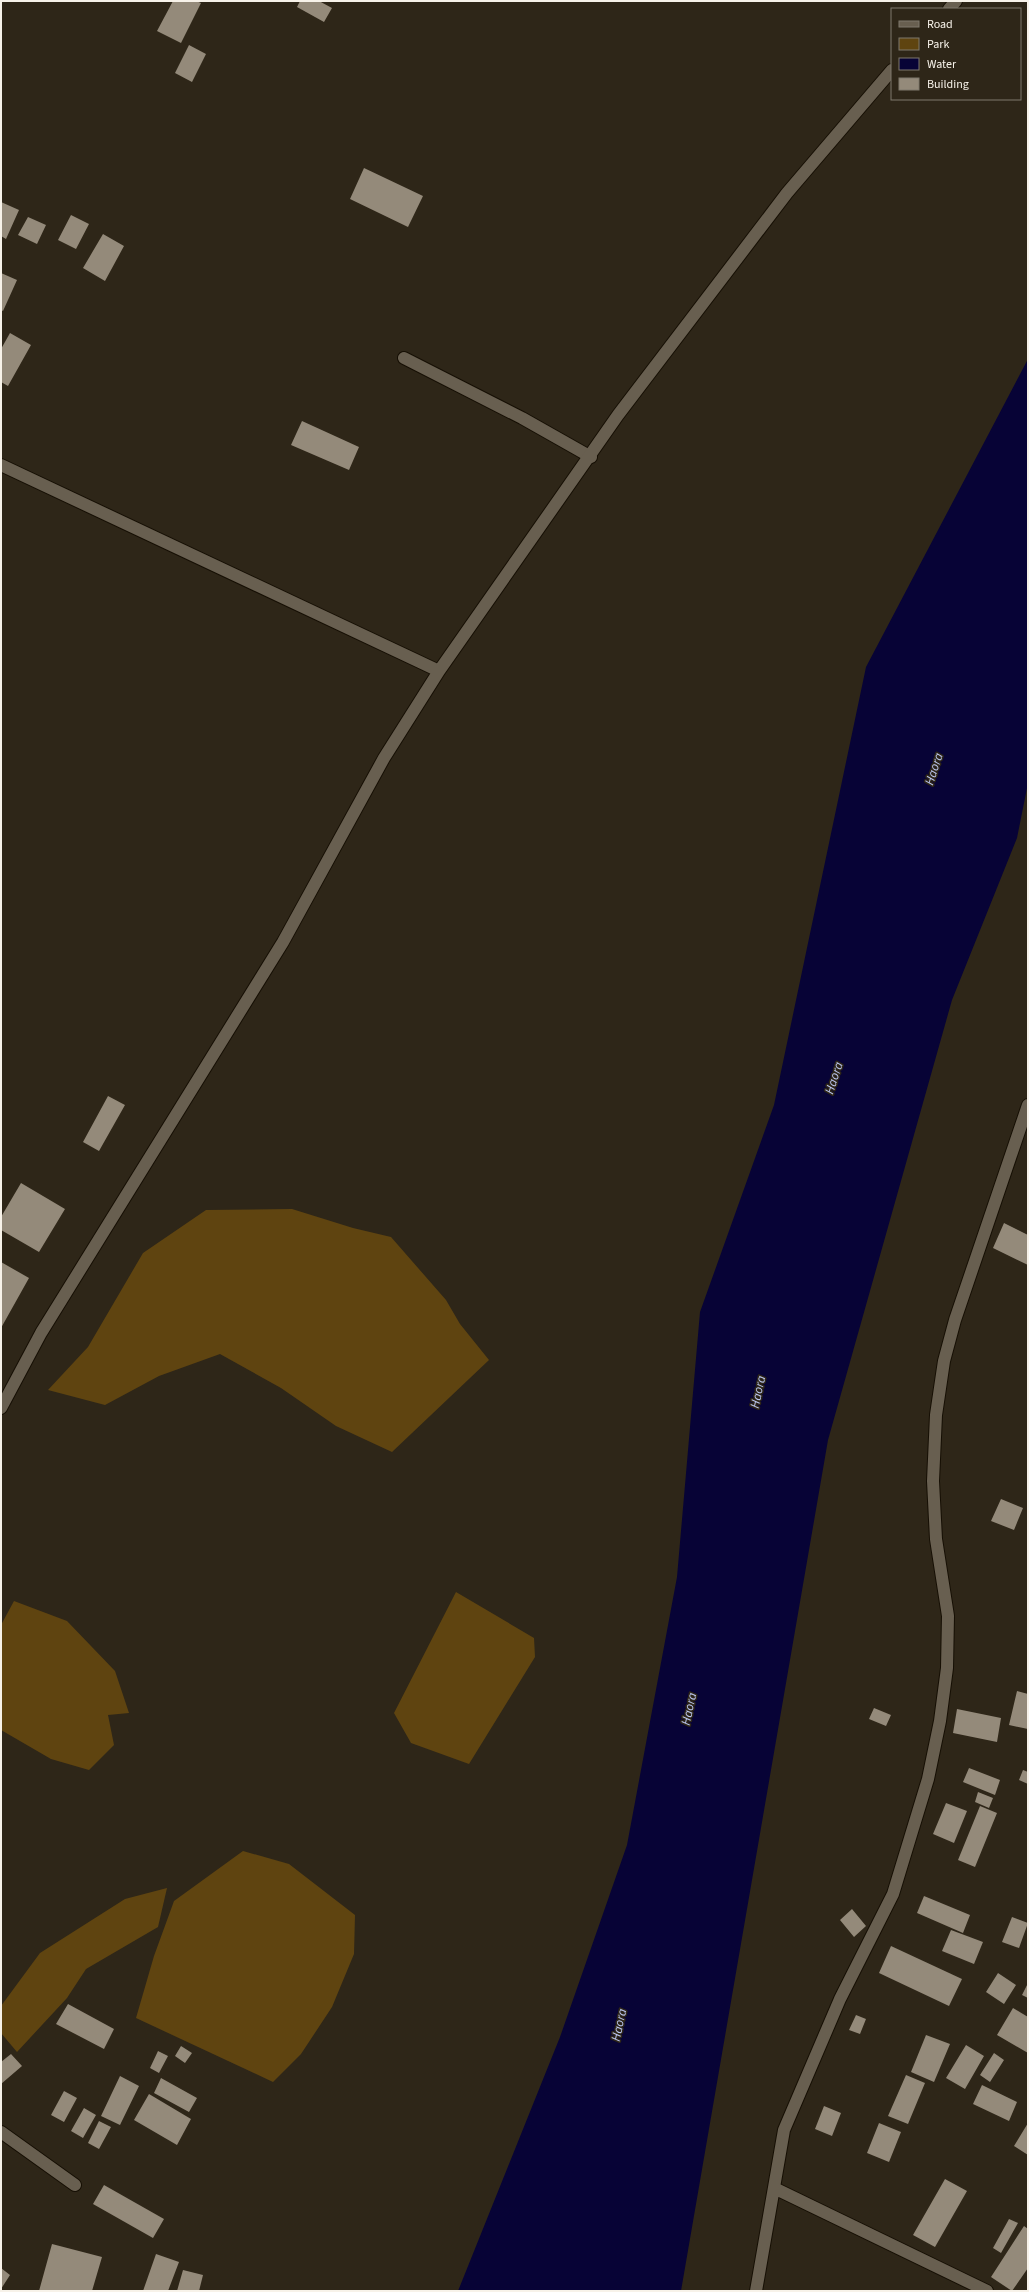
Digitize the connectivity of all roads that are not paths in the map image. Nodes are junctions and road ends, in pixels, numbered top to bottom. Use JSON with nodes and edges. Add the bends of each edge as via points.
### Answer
{"nodes":[{"id":1,"x":891,"y":71,"type":"edge"},
{"id":2,"x":404,"y":358,"type":"dead end"},
{"id":3,"x":591,"y":456,"type":"junction"},
{"id":4,"x":1,"y":465,"type":"edge"},
{"id":5,"x":439,"y":671,"type":"junction"},
{"id":6,"x":1028,"y":1105,"type":"edge"},
{"id":7,"x":1,"y":1408,"type":"edge"},
{"id":8,"x":1,"y":2132,"type":"edge"},
{"id":9,"x":75,"y":2185,"type":"dead end"},
{"id":10,"x":774,"y":2188,"type":"junction"},
{"id":11,"x":756,"y":2291,"type":"edge"},
{"id":12,"x":987,"y":2291,"type":"edge"}],
"edges":[{"from":1,"to":3,"type":"street","via":[[787,193],[618,415]]},
{"from":2,"to":3,"type":"street"},
{"from":3,"to":5,"type":"street"},
{"from":4,"to":5,"type":"street"},
{"from":5,"to":7,"type":"street","via":[[384,758],[283,942],[41,1333]]},
{"from":6,"to":10,"type":"street","via":[[955,1320],[944,1361],[937,1407],[933,1481],[936,1539],[948,1616],[940,1721],[928,1780],[894,1894],[840,1999],[784,2130]]},
{"from":8,"to":9,"type":"street"},
{"from":10,"to":11,"type":"street"},
{"from":10,"to":12,"type":"street"}]}
